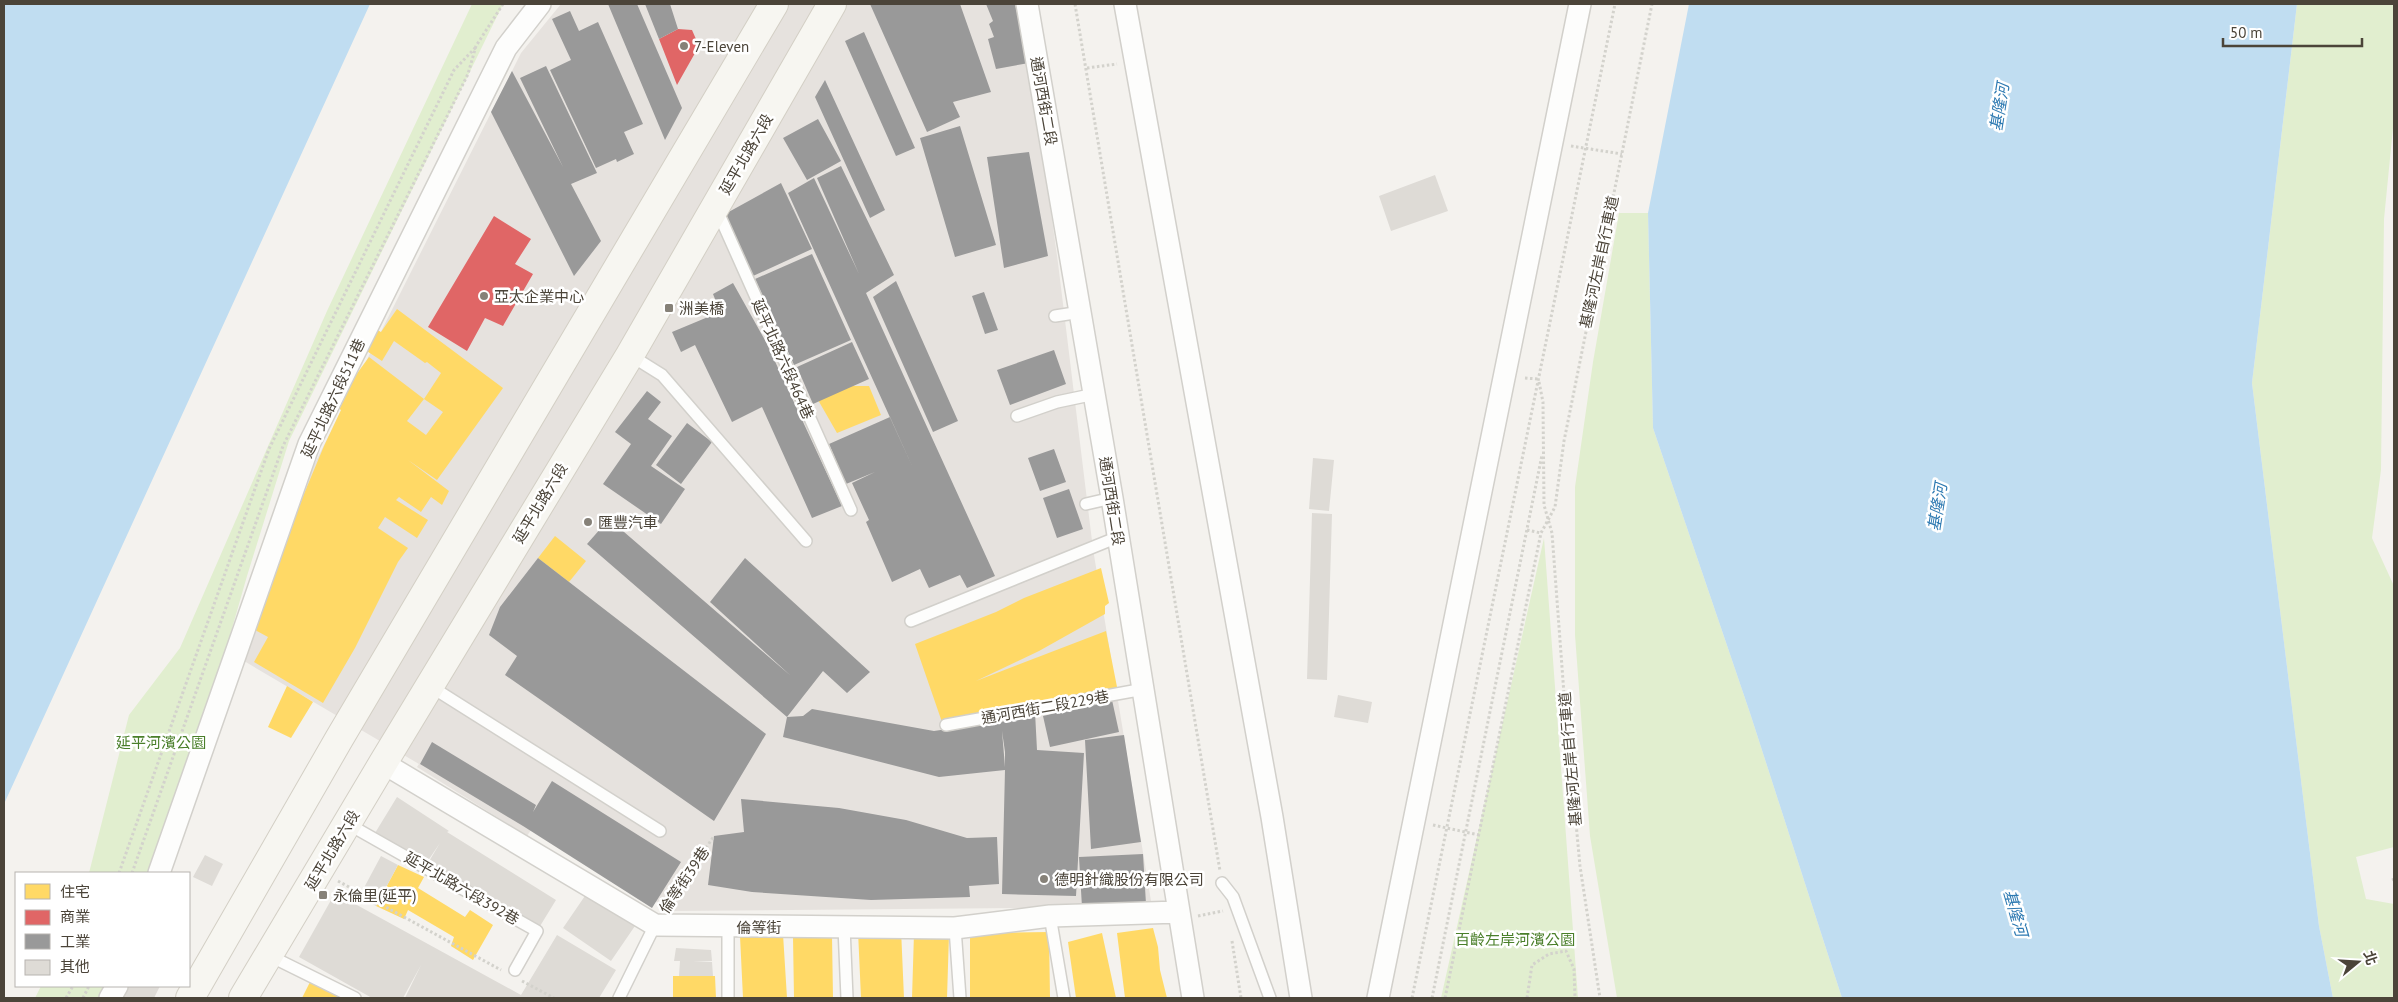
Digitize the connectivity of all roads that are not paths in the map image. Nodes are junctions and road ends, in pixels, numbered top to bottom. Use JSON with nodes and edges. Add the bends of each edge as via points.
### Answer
{"nodes":[{"id":1,"x":540,"y":4,"type":"edge"},
{"id":2,"x":774,"y":4,"type":"edge"},
{"id":3,"x":832,"y":4,"type":"edge"},
{"id":4,"x":1027,"y":4,"type":"edge"},
{"id":5,"x":1125,"y":4,"type":"edge"},
{"id":6,"x":1580,"y":4,"type":"edge"},
{"id":7,"x":716,"y":208,"type":"junction"},
{"id":8,"x":1081,"y":312,"type":"junction"},
{"id":9,"x":1055,"y":316,"type":"dead end"},
{"id":10,"x":630,"y":355,"type":"junction"},
{"id":11,"x":1095,"y":394,"type":"junction"},
{"id":12,"x":1017,"y":416,"type":"dead end"},
{"id":13,"x":1112,"y":498,"type":"junction"},
{"id":14,"x":1086,"y":504,"type":"dead end"},
{"id":15,"x":851,"y":510,"type":"dead end"},
{"id":16,"x":1118,"y":537,"type":"junction"},
{"id":17,"x":806,"y":541,"type":"dead end"},
{"id":18,"x":910,"y":621,"type":"dead end"},
{"id":19,"x":430,"y":686,"type":"junction"},
{"id":20,"x":1144,"y":689,"type":"junction"},
{"id":21,"x":946,"y":725,"type":"dead end"},
{"id":22,"x":383,"y":763,"type":"junction"},
{"id":23,"x":348,"y":824,"type":"junction"},
{"id":24,"x":660,"y":831,"type":"dead end"},
{"id":25,"x":159,"y":872,"type":"edge"},
{"id":26,"x":1222,"y":883,"type":"road end"},
{"id":27,"x":1179,"y":912,"type":"junction"},
{"id":28,"x":1050,"y":916,"type":"junction"},
{"id":29,"x":654,"y":925,"type":"junction"},
{"id":30,"x":728,"y":927,"type":"junction"},
{"id":31,"x":844,"y":927,"type":"junction"},
{"id":32,"x":955,"y":928,"type":"junction"},
{"id":33,"x":268,"y":955,"type":"junction"},
{"id":34,"x":517,"y":974,"type":"road end"},
{"id":35,"x":116,"y":987,"type":"edge"},
{"id":36,"x":110,"y":998,"type":"edge"},
{"id":37,"x":190,"y":998,"type":"edge"},
{"id":38,"x":244,"y":998,"type":"edge"},
{"id":39,"x":355,"y":998,"type":"edge"},
{"id":40,"x":618,"y":998,"type":"edge"},
{"id":41,"x":728,"y":998,"type":"edge"},
{"id":42,"x":847,"y":998,"type":"edge"},
{"id":43,"x":960,"y":998,"type":"edge"},
{"id":44,"x":1064,"y":998,"type":"edge"},
{"id":45,"x":1193,"y":998,"type":"edge"},
{"id":46,"x":1270,"y":998,"type":"edge"},
{"id":47,"x":1301,"y":998,"type":"edge"},
{"id":48,"x":1378,"y":998,"type":"edge"}],
"edges":[{"from":1,"to":25,"type":"street","name":"延平北路六段511巷","via":[[506,48],[309,444]]},
{"from":2,"to":37,"type":"main road","via":[[339,739]]},
{"from":3,"to":7,"type":"main road","name":"延平北路六段"},
{"from":4,"to":8,"type":"street","name":"通河西街二段"},
{"from":5,"to":47,"type":"street","via":[[1269,798]]},
{"from":6,"to":48,"type":"street"},
{"from":7,"to":10,"type":"main road","name":"延平北路六段"},
{"from":7,"to":15,"type":"lane","name":"延平北路六段464巷"},
{"from":8,"to":9,"type":"lane"},
{"from":8,"to":11,"type":"street","name":"通河西街二段"},
{"from":10,"to":17,"type":"lane","via":[[662,375]]},
{"from":10,"to":19,"type":"main road","name":"延平北路六段"},
{"from":11,"to":12,"type":"lane","via":[[1057,402]]},
{"from":11,"to":13,"type":"street","name":"通河西街二段"},
{"from":13,"to":14,"type":"lane"},
{"from":13,"to":16,"type":"street","name":"通河西街二段"},
{"from":16,"to":18,"type":"lane"},
{"from":16,"to":20,"type":"street","name":"通河西街二段"},
{"from":19,"to":22,"type":"main road","name":"延平北路六段"},
{"from":19,"to":24,"type":"lane"},
{"from":20,"to":21,"type":"lane","name":"通河西街二段229巷"},
{"from":20,"to":27,"type":"street","name":"通河西街二段"},
{"from":22,"to":23,"type":"main road","name":"延平北路六段"},
{"from":22,"to":29,"type":"street","name":"倫等街"},
{"from":23,"to":33,"type":"main road","name":"延平北路六段"},
{"from":23,"to":34,"type":"lane","name":"延平北路六段392巷","via":[[537,931]]},
{"from":26,"to":46,"type":"lane","via":[[1233,897]]},
{"from":27,"to":28,"type":"street","name":"倫等街"},
{"from":27,"to":45,"type":"street","name":"通河西街二段"},
{"from":28,"to":32,"type":"street","name":"倫等街"},
{"from":28,"to":44,"type":"lane"},
{"from":29,"to":30,"type":"street","name":"倫等街"},
{"from":29,"to":40,"type":"lane"},
{"from":30,"to":31,"type":"street","name":"倫等街"},
{"from":30,"to":41,"type":"lane"},
{"from":31,"to":32,"type":"street","name":"倫等街"},
{"from":31,"to":42,"type":"lane"},
{"from":32,"to":43,"type":"lane"},
{"from":33,"to":38,"type":"main road","name":"延平北路六段"},
{"from":33,"to":39,"type":"lane"},
{"from":35,"to":36,"type":"street"}]}
